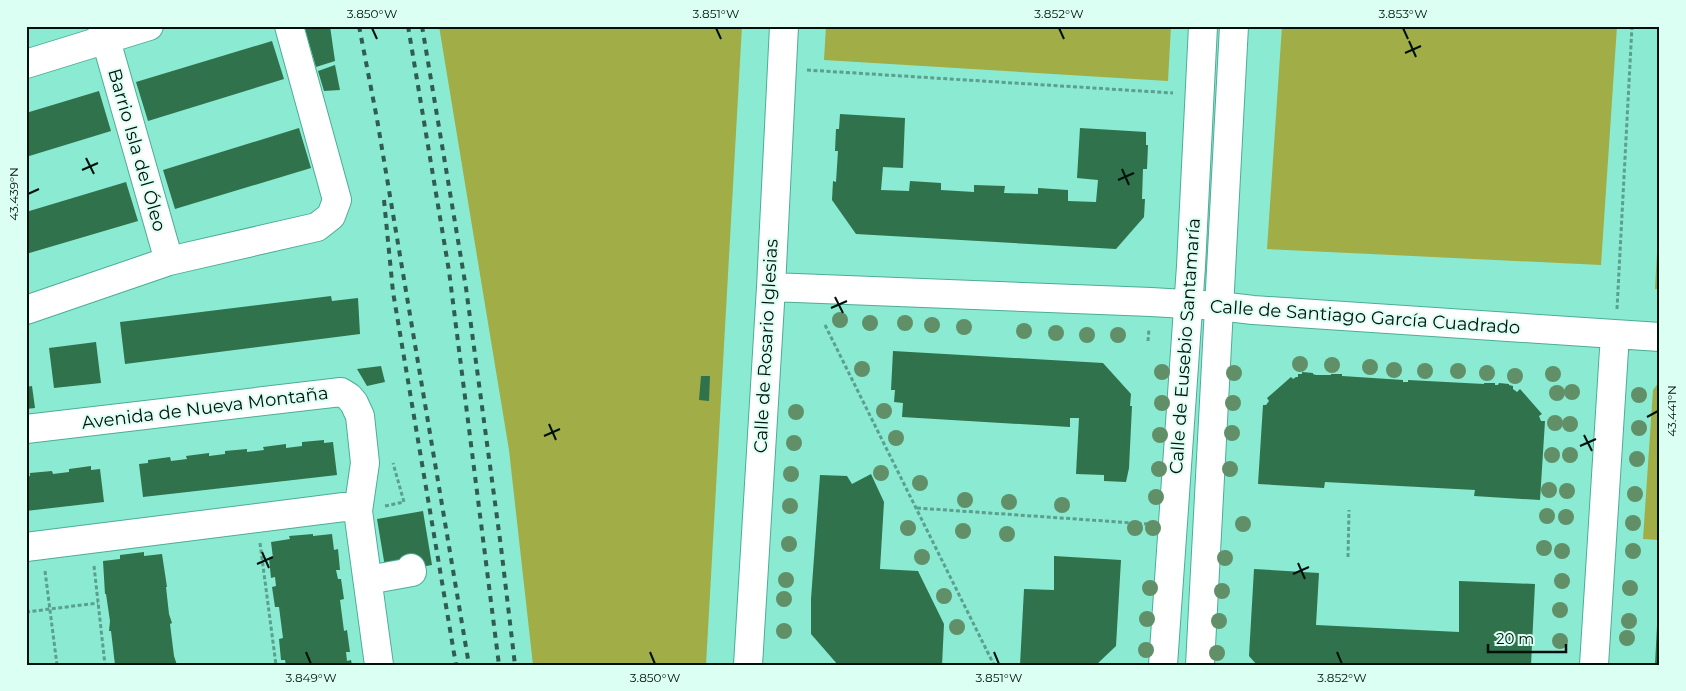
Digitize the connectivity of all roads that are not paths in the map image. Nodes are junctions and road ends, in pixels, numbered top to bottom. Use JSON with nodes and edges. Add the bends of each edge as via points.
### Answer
{"nodes":[{"id":1,"x":149,"y":26,"type":"edge"},
{"id":2,"x":289,"y":26,"type":"edge"},
{"id":3,"x":784,"y":26,"type":"edge"},
{"id":4,"x":1203,"y":26,"type":"edge"},
{"id":5,"x":1234,"y":26,"type":"edge"},
{"id":6,"x":104,"y":32,"type":"edge"},
{"id":7,"x":26,"y":64,"type":"edge"},
{"id":8,"x":169,"y":261,"type":"junction"},
{"id":9,"x":771,"y":287,"type":"junction"},
{"id":10,"x":1188,"y":305,"type":"junction"},
{"id":11,"x":1219,"y":306,"type":"junction"},
{"id":12,"x":26,"y":310,"type":"edge"},
{"id":13,"x":1615,"y":334,"type":"junction"},
{"id":14,"x":1660,"y":337,"type":"edge"},
{"id":15,"x":26,"y":429,"type":"edge"},
{"id":16,"x":344,"y":507,"type":"dead end"},
{"id":17,"x":34,"y":546,"type":"edge"},
{"id":18,"x":411,"y":568,"type":"dead end"},
{"id":19,"x":368,"y":580,"type":"junction"},
{"id":20,"x":380,"y":665,"type":"edge"},
{"id":21,"x":748,"y":665,"type":"edge"},
{"id":22,"x":1164,"y":665,"type":"edge"},
{"id":23,"x":1200,"y":665,"type":"edge"},
{"id":24,"x":1594,"y":665,"type":"edge"}],
"edges":[{"from":1,"to":6,"type":"street"},
{"from":2,"to":8,"type":"street","via":[[337,200],[331,216],[317,227]]},
{"from":3,"to":9,"type":"street","name":"Calle de Rosario Iglesias"},
{"from":4,"to":10,"type":"street","name":"Calle de Eusebio Santamaría"},
{"from":5,"to":11,"type":"street","name":"Calle de Eusebio Santamaría"},
{"from":6,"to":7,"type":"street"},
{"from":6,"to":8,"type":"street","name":"Barrio Isla del Óleo"},
{"from":8,"to":12,"type":"street"},
{"from":9,"to":10,"type":"street","name":"Calle de Santiago García Cuadrado"},
{"from":9,"to":21,"type":"street","name":"Calle de Rosario Iglesias"},
{"from":10,"to":11,"type":"street","name":"Calle de Santiago García Cuadrado"},
{"from":10,"to":22,"type":"street","name":"Calle de Eusebio Santamaría"},
{"from":11,"to":13,"type":"street","name":"Calle de Santiago García Cuadrado"},
{"from":11,"to":23,"type":"street","name":"Calle de Eusebio Santamaría"},
{"from":13,"to":14,"type":"street","name":"Calle de Santiago García Cuadrado"},
{"from":13,"to":24,"type":"street"},
{"from":15,"to":19,"type":"street","name":"Avenida de Nueva Montaña","via":[[341,392],[354,403],[360,416],[364,463],[358,511]]},
{"from":16,"to":17,"type":"street"},
{"from":18,"to":19,"type":"street","via":[[412,572]]},
{"from":19,"to":20,"type":"street","name":"Avenida de Nueva Montaña"}]}
